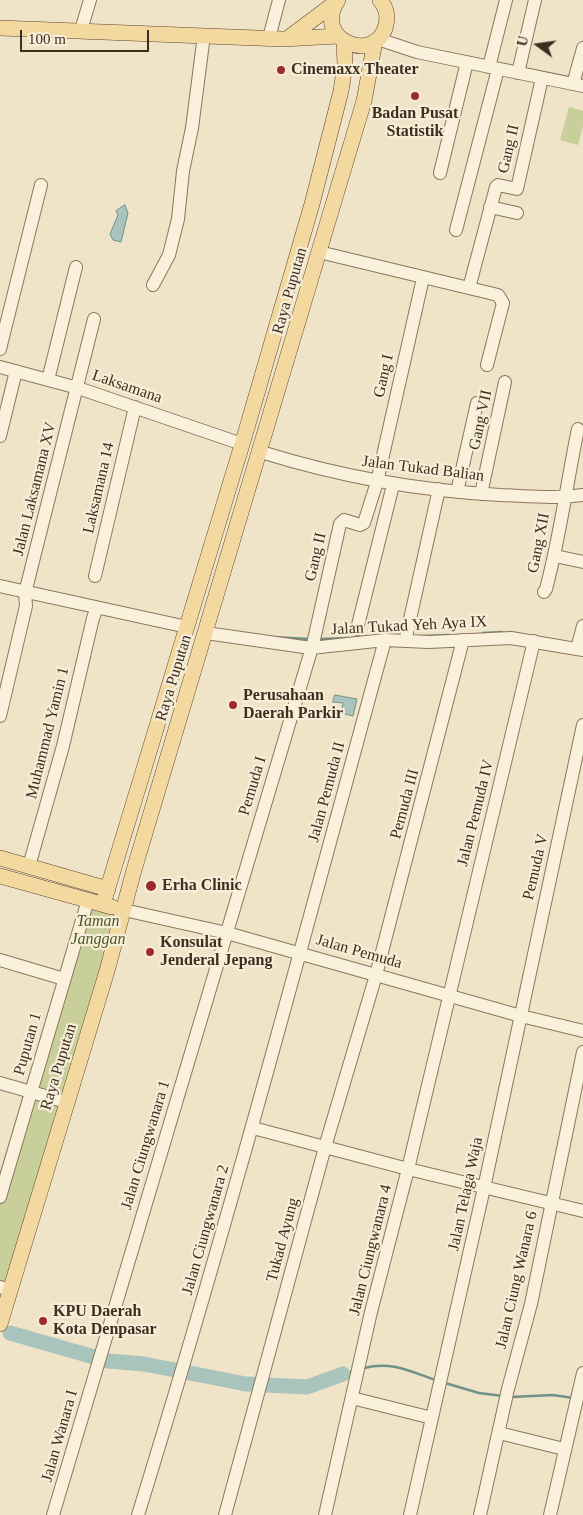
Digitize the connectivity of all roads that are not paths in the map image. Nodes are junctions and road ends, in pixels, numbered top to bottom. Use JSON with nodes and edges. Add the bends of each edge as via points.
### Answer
{"nodes":[{"id":1,"x":90,"y":0,"type":"edge"},
{"id":2,"x":279,"y":0,"type":"edge"},
{"id":3,"x":338,"y":0,"type":"edge"},
{"id":4,"x":506,"y":0,"type":"edge"},
{"id":5,"x":536,"y":0,"type":"edge"},
{"id":6,"x":385,"y":4,"type":"edge"},
{"id":7,"x":0,"y":28,"type":"edge"},
{"id":8,"x":82,"y":30,"type":"junction"},
{"id":9,"x":204,"y":35,"type":"junction"},
{"id":10,"x":269,"y":38,"type":"junction"},
{"id":11,"x":378,"y":38,"type":"junction"},
{"id":12,"x":287,"y":39,"type":"junction"},
{"id":13,"x":341,"y":39,"type":"junction"},
{"id":14,"x":583,"y":48,"type":"edge"},
{"id":15,"x":467,"y":62,"type":"junction"},
{"id":16,"x":493,"y":68,"type":"junction"},
{"id":17,"x":518,"y":73,"type":"junction"},
{"id":18,"x":542,"y":78,"type":"junction"},
{"id":19,"x":578,"y":85,"type":"edge"},
{"id":20,"x":440,"y":173,"type":"dead end"},
{"id":21,"x":41,"y":185,"type":"dead end"},
{"id":22,"x":490,"y":207,"type":"junction"},
{"id":23,"x":517,"y":214,"type":"dead end"},
{"id":24,"x":456,"y":230,"type":"dead end"},
{"id":25,"x":319,"y":252,"type":"junction"},
{"id":26,"x":76,"y":267,"type":"dead end"},
{"id":27,"x":423,"y":278,"type":"junction"},
{"id":28,"x":153,"y":285,"type":"dead end"},
{"id":29,"x":468,"y":288,"type":"junction"},
{"id":30,"x":94,"y":319,"type":"dead end"},
{"id":31,"x":0,"y":349,"type":"edge"},
{"id":32,"x":487,"y":365,"type":"dead end"},
{"id":33,"x":0,"y":367,"type":"edge"},
{"id":34,"x":16,"y":370,"type":"junction"},
{"id":35,"x":48,"y":380,"type":"junction"},
{"id":36,"x":505,"y":382,"type":"dead end"},
{"id":37,"x":78,"y":388,"type":"junction"},
{"id":38,"x":477,"y":403,"type":"dead end"},
{"id":39,"x":135,"y":407,"type":"junction"},
{"id":40,"x":578,"y":429,"type":"dead end"},
{"id":41,"x":0,"y":436,"type":"edge"},
{"id":42,"x":242,"y":444,"type":"junction"},
{"id":43,"x":261,"y":452,"type":"junction"},
{"id":44,"x":377,"y":482,"type":"junction"},
{"id":45,"x":393,"y":485,"type":"junction"},
{"id":46,"x":438,"y":489,"type":"junction"},
{"id":47,"x":457,"y":492,"type":"junction"},
{"id":48,"x":481,"y":494,"type":"junction"},
{"id":49,"x":583,"y":495,"type":"edge"},
{"id":50,"x":564,"y":498,"type":"junction"},
{"id":51,"x":218,"y":528,"type":"junction"},
{"id":52,"x":236,"y":533,"type":"junction"},
{"id":53,"x":555,"y":556,"type":"junction"},
{"id":54,"x":583,"y":562,"type":"edge"},
{"id":55,"x":95,"y":576,"type":"dead end"},
{"id":56,"x":0,"y":586,"type":"edge"},
{"id":57,"x":26,"y":591,"type":"junction"},
{"id":58,"x":544,"y":592,"type":"dead end"},
{"id":59,"x":98,"y":608,"type":"junction"},
{"id":60,"x":583,"y":626,"type":"edge"},
{"id":61,"x":188,"y":627,"type":"junction"},
{"id":62,"x":357,"y":629,"type":"dead end"},
{"id":63,"x":206,"y":633,"type":"junction"},
{"id":64,"x":406,"y":637,"type":"dead end"},
{"id":65,"x":385,"y":640,"type":"junction"},
{"id":66,"x":463,"y":640,"type":"junction"},
{"id":67,"x":534,"y":640,"type":"junction"},
{"id":68,"x":313,"y":641,"type":"junction"},
{"id":69,"x":580,"y":649,"type":"edge"},
{"id":70,"x":0,"y":716,"type":"edge"},
{"id":71,"x":583,"y":727,"type":"edge"},
{"id":72,"x":135,"y":800,"type":"junction"},
{"id":73,"x":154,"y":805,"type":"junction"},
{"id":74,"x":0,"y":858,"type":"edge"},
{"id":75,"x":30,"y":866,"type":"junction"},
{"id":76,"x":0,"y":876,"type":"edge"},
{"id":77,"x":108,"y":889,"type":"junction"},
{"id":78,"x":96,"y":902,"type":"junction"},
{"id":79,"x":124,"y":910,"type":"junction"},
{"id":80,"x":226,"y":933,"type":"junction"},
{"id":81,"x":300,"y":953,"type":"junction"},
{"id":82,"x":0,"y":960,"type":"edge"},
{"id":83,"x":376,"y":975,"type":"junction"},
{"id":84,"x":64,"y":979,"type":"junction"},
{"id":85,"x":448,"y":994,"type":"junction"},
{"id":86,"x":521,"y":1016,"type":"junction"},
{"id":87,"x":583,"y":1031,"type":"edge"},
{"id":88,"x":583,"y":1052,"type":"edge"},
{"id":89,"x":0,"y":1083,"type":"edge"},
{"id":90,"x":31,"y":1092,"type":"junction"},
{"id":91,"x":66,"y":1102,"type":"junction"},
{"id":92,"x":253,"y":1128,"type":"junction"},
{"id":93,"x":325,"y":1147,"type":"junction"},
{"id":94,"x":408,"y":1169,"type":"junction"},
{"id":95,"x":484,"y":1188,"type":"junction"},
{"id":96,"x":0,"y":1197,"type":"edge"},
{"id":97,"x":551,"y":1203,"type":"junction"},
{"id":98,"x":583,"y":1211,"type":"edge"},
{"id":99,"x":5,"y":1289,"type":"edge"},
{"id":100,"x":0,"y":1324,"type":"edge"},
{"id":101,"x":97,"y":1366,"type":"joint"},
{"id":102,"x":583,"y":1373,"type":"edge"},
{"id":103,"x":352,"y":1398,"type":"junction"},
{"id":104,"x":432,"y":1418,"type":"junction"},
{"id":105,"x":499,"y":1433,"type":"junction"},
{"id":106,"x":564,"y":1449,"type":"junction"},
{"id":107,"x":53,"y":1515,"type":"edge"},
{"id":108,"x":138,"y":1515,"type":"edge"},
{"id":109,"x":225,"y":1515,"type":"edge"},
{"id":110,"x":325,"y":1515,"type":"edge"},
{"id":111,"x":410,"y":1515,"type":"edge"},
{"id":112,"x":480,"y":1515,"type":"edge"},
{"id":113,"x":550,"y":1515,"type":"edge"}],
"edges":[{"from":1,"to":8,"type":"street"},
{"from":2,"to":10,"type":"street"},
{"from":3,"to":12,"type":"main road"},
{"from":3,"to":13,"type":"main road","name":"Raya Puputan","via":[[332,22]]},
{"from":4,"to":16,"type":"street"},
{"from":5,"to":17,"type":"street"},
{"from":6,"to":11,"type":"main road","name":"Raya Puputan","via":[[386,25]]},
{"from":7,"to":8,"type":"main road"},
{"from":8,"to":9,"type":"main road"},
{"from":9,"to":10,"type":"main road"},
{"from":9,"to":28,"type":"street","via":[[178,219],[169,255]]},
{"from":10,"to":12,"type":"main road"},
{"from":11,"to":13,"type":"main road","via":[[356,46]]},
{"from":11,"to":15,"type":"street","via":[[394,46]]},
{"from":11,"to":25,"type":"main road","name":"Raya Puputan","via":[[364,101]]},
{"from":12,"to":13,"type":"main road"},
{"from":13,"to":42,"type":"main road","name":"Raya Puputan","via":[[345,65],[328,143]]},
{"from":14,"to":19,"type":"street"},
{"from":15,"to":16,"type":"street"},
{"from":15,"to":20,"type":"street"},
{"from":16,"to":17,"type":"street"},
{"from":16,"to":24,"type":"street"},
{"from":17,"to":18,"type":"street"},
{"from":18,"to":19,"type":"street"},
{"from":18,"to":22,"type":"street","name":"Gang II","via":[[517,189],[496,186]]},
{"from":21,"to":31,"type":"street"},
{"from":22,"to":23,"type":"street"},
{"from":22,"to":29,"type":"street","name":"Gang II"},
{"from":25,"to":27,"type":"street"},
{"from":25,"to":43,"type":"main road","name":"Raya Puputan"},
{"from":26,"to":35,"type":"street"},
{"from":27,"to":29,"type":"street"},
{"from":27,"to":44,"type":"street","name":"Gang I"},
{"from":29,"to":32,"type":"street","via":[[498,295],[503,303]]},
{"from":30,"to":37,"type":"street","name":"Jalan Laksamana XV"},
{"from":33,"to":34,"type":"street","name":"Laksamana"},
{"from":34,"to":35,"type":"street","name":"Laksamana"},
{"from":34,"to":41,"type":"street"},
{"from":35,"to":37,"type":"street","name":"Laksamana"},
{"from":36,"to":48,"type":"street","name":"Gang VII"},
{"from":37,"to":39,"type":"street","name":"Laksamana"},
{"from":37,"to":57,"type":"street","name":"Jalan Laksamana XV"},
{"from":38,"to":47,"type":"street"},
{"from":39,"to":42,"type":"street","name":"Laksamana"},
{"from":39,"to":55,"type":"street","name":"Laksamana 14"},
{"from":40,"to":50,"type":"street","name":"Gang XII"},
{"from":42,"to":51,"type":"main road","name":"Raya Puputan"},
{"from":43,"to":44,"type":"street","name":"Jalan Tukad Balian"},
{"from":43,"to":52,"type":"main road","name":"Raya Puputan"},
{"from":44,"to":45,"type":"street","name":"Jalan Tukad Balian"},
{"from":44,"to":68,"type":"street","name":"Gang II","via":[[364,523],[360,525],[344,520],[340,524]]},
{"from":45,"to":46,"type":"street","name":"Jalan Tukad Balian"},
{"from":45,"to":62,"type":"street"},
{"from":46,"to":47,"type":"street","name":"Jalan Tukad Balian"},
{"from":46,"to":64,"type":"street"},
{"from":47,"to":48,"type":"street","name":"Jalan Tukad Balian"},
{"from":48,"to":50,"type":"street","name":"Jalan Tukad Balian"},
{"from":49,"to":50,"type":"street","name":"Jalan Tukad Balian"},
{"from":50,"to":53,"type":"street","name":"Gang XII"},
{"from":51,"to":52,"type":"main road"},
{"from":51,"to":61,"type":"main road","name":"Raya Puputan"},
{"from":52,"to":63,"type":"main road","name":"Raya Puputan"},
{"from":53,"to":54,"type":"street"},
{"from":53,"to":58,"type":"street","name":"Gang XII"},
{"from":56,"to":57,"type":"street"},
{"from":57,"to":59,"type":"street"},
{"from":57,"to":70,"type":"street","name":"Jalan Laksamana XV","via":[[26,606]]},
{"from":59,"to":61,"type":"street"},
{"from":59,"to":75,"type":"street","name":"Muhammad Yamin 1"},
{"from":60,"to":69,"type":"street"},
{"from":61,"to":72,"type":"main road","name":"Raya Puputan"},
{"from":63,"to":68,"type":"street","name":"Jalan Tukad Yeh Aya IX"},
{"from":63,"to":73,"type":"main road","name":"Raya Puputan"},
{"from":65,"to":66,"type":"street","name":"Jalan Tukad Yeh Aya IX"},
{"from":65,"to":68,"type":"street","name":"Jalan Tukad Yeh Aya IX"},
{"from":65,"to":81,"type":"street","name":"Jalan Pemuda II"},
{"from":66,"to":67,"type":"street","name":"Jalan Tukad Yeh Aya IX"},
{"from":66,"to":83,"type":"street","name":"Pemuda III"},
{"from":67,"to":69,"type":"street","name":"Jalan Tukad Yeh Aya IX"},
{"from":67,"to":85,"type":"street","name":"Jalan Pemuda IV"},
{"from":68,"to":80,"type":"street","name":"Pemuda I"},
{"from":71,"to":86,"type":"street","name":"Pemuda V"},
{"from":72,"to":73,"type":"main road"},
{"from":72,"to":77,"type":"main road","name":"Raya Puputan"},
{"from":73,"to":79,"type":"main road","name":"Raya Puputan"},
{"from":74,"to":75,"type":"main road"},
{"from":75,"to":77,"type":"main road"},
{"from":76,"to":78,"type":"main road"},
{"from":77,"to":78,"type":"main road","name":"Raya Puputan"},
{"from":78,"to":79,"type":"main road"},
{"from":78,"to":84,"type":"street","name":"Puputan 1"},
{"from":79,"to":80,"type":"street","name":"Jalan Pemuda"},
{"from":79,"to":91,"type":"main road","name":"Raya Puputan"},
{"from":80,"to":81,"type":"street","name":"Jalan Pemuda"},
{"from":80,"to":101,"type":"street","name":"Jalan Ciungwanara 1"},
{"from":81,"to":83,"type":"street","name":"Jalan Pemuda"},
{"from":81,"to":92,"type":"street","name":"Jalan Ciungwanara 2"},
{"from":82,"to":84,"type":"street"},
{"from":83,"to":85,"type":"street","name":"Jalan Pemuda"},
{"from":83,"to":93,"type":"street","name":"Tukad Ayung"},
{"from":84,"to":90,"type":"street","name":"Puputan 1"},
{"from":85,"to":86,"type":"street","name":"Jalan Pemuda"},
{"from":85,"to":94,"type":"street","name":"Jalan Ciungwanara 4"},
{"from":86,"to":87,"type":"street","name":"Jalan Pemuda"},
{"from":86,"to":95,"type":"street","name":"Jalan Telaga Waja"},
{"from":88,"to":97,"type":"street","name":"Jalan Ciung Wanara 6"},
{"from":89,"to":90,"type":"street"},
{"from":90,"to":91,"type":"street"},
{"from":90,"to":96,"type":"street","name":"Puputan 1"},
{"from":91,"to":99,"type":"main road","name":"Raya Puputan"},
{"from":92,"to":93,"type":"street"},
{"from":92,"to":108,"type":"street","name":"Jalan Ciungwanara 2"},
{"from":93,"to":94,"type":"street"},
{"from":93,"to":109,"type":"street","name":"Tukad Ayung"},
{"from":94,"to":95,"type":"street"},
{"from":94,"to":103,"type":"street","name":"Jalan Ciungwanara 4"},
{"from":95,"to":97,"type":"street"},
{"from":95,"to":104,"type":"street","name":"Jalan Telaga Waja"},
{"from":97,"to":98,"type":"street"},
{"from":97,"to":105,"type":"street","name":"Jalan Ciung Wanara 6","via":[[531,1304]]},
{"from":99,"to":100,"type":"main road","name":"Raya Puputan"},
{"from":101,"to":107,"type":"street","name":"Jalan Wanara I"},
{"from":102,"to":106,"type":"street"},
{"from":103,"to":104,"type":"street"},
{"from":103,"to":110,"type":"street","name":"Jalan Ciungwanara 4"},
{"from":104,"to":111,"type":"street","name":"Jalan Telaga Waja"},
{"from":105,"to":106,"type":"street"},
{"from":105,"to":112,"type":"street","name":"Jalan Ciung Wanara 6"},
{"from":106,"to":113,"type":"street"}]}
